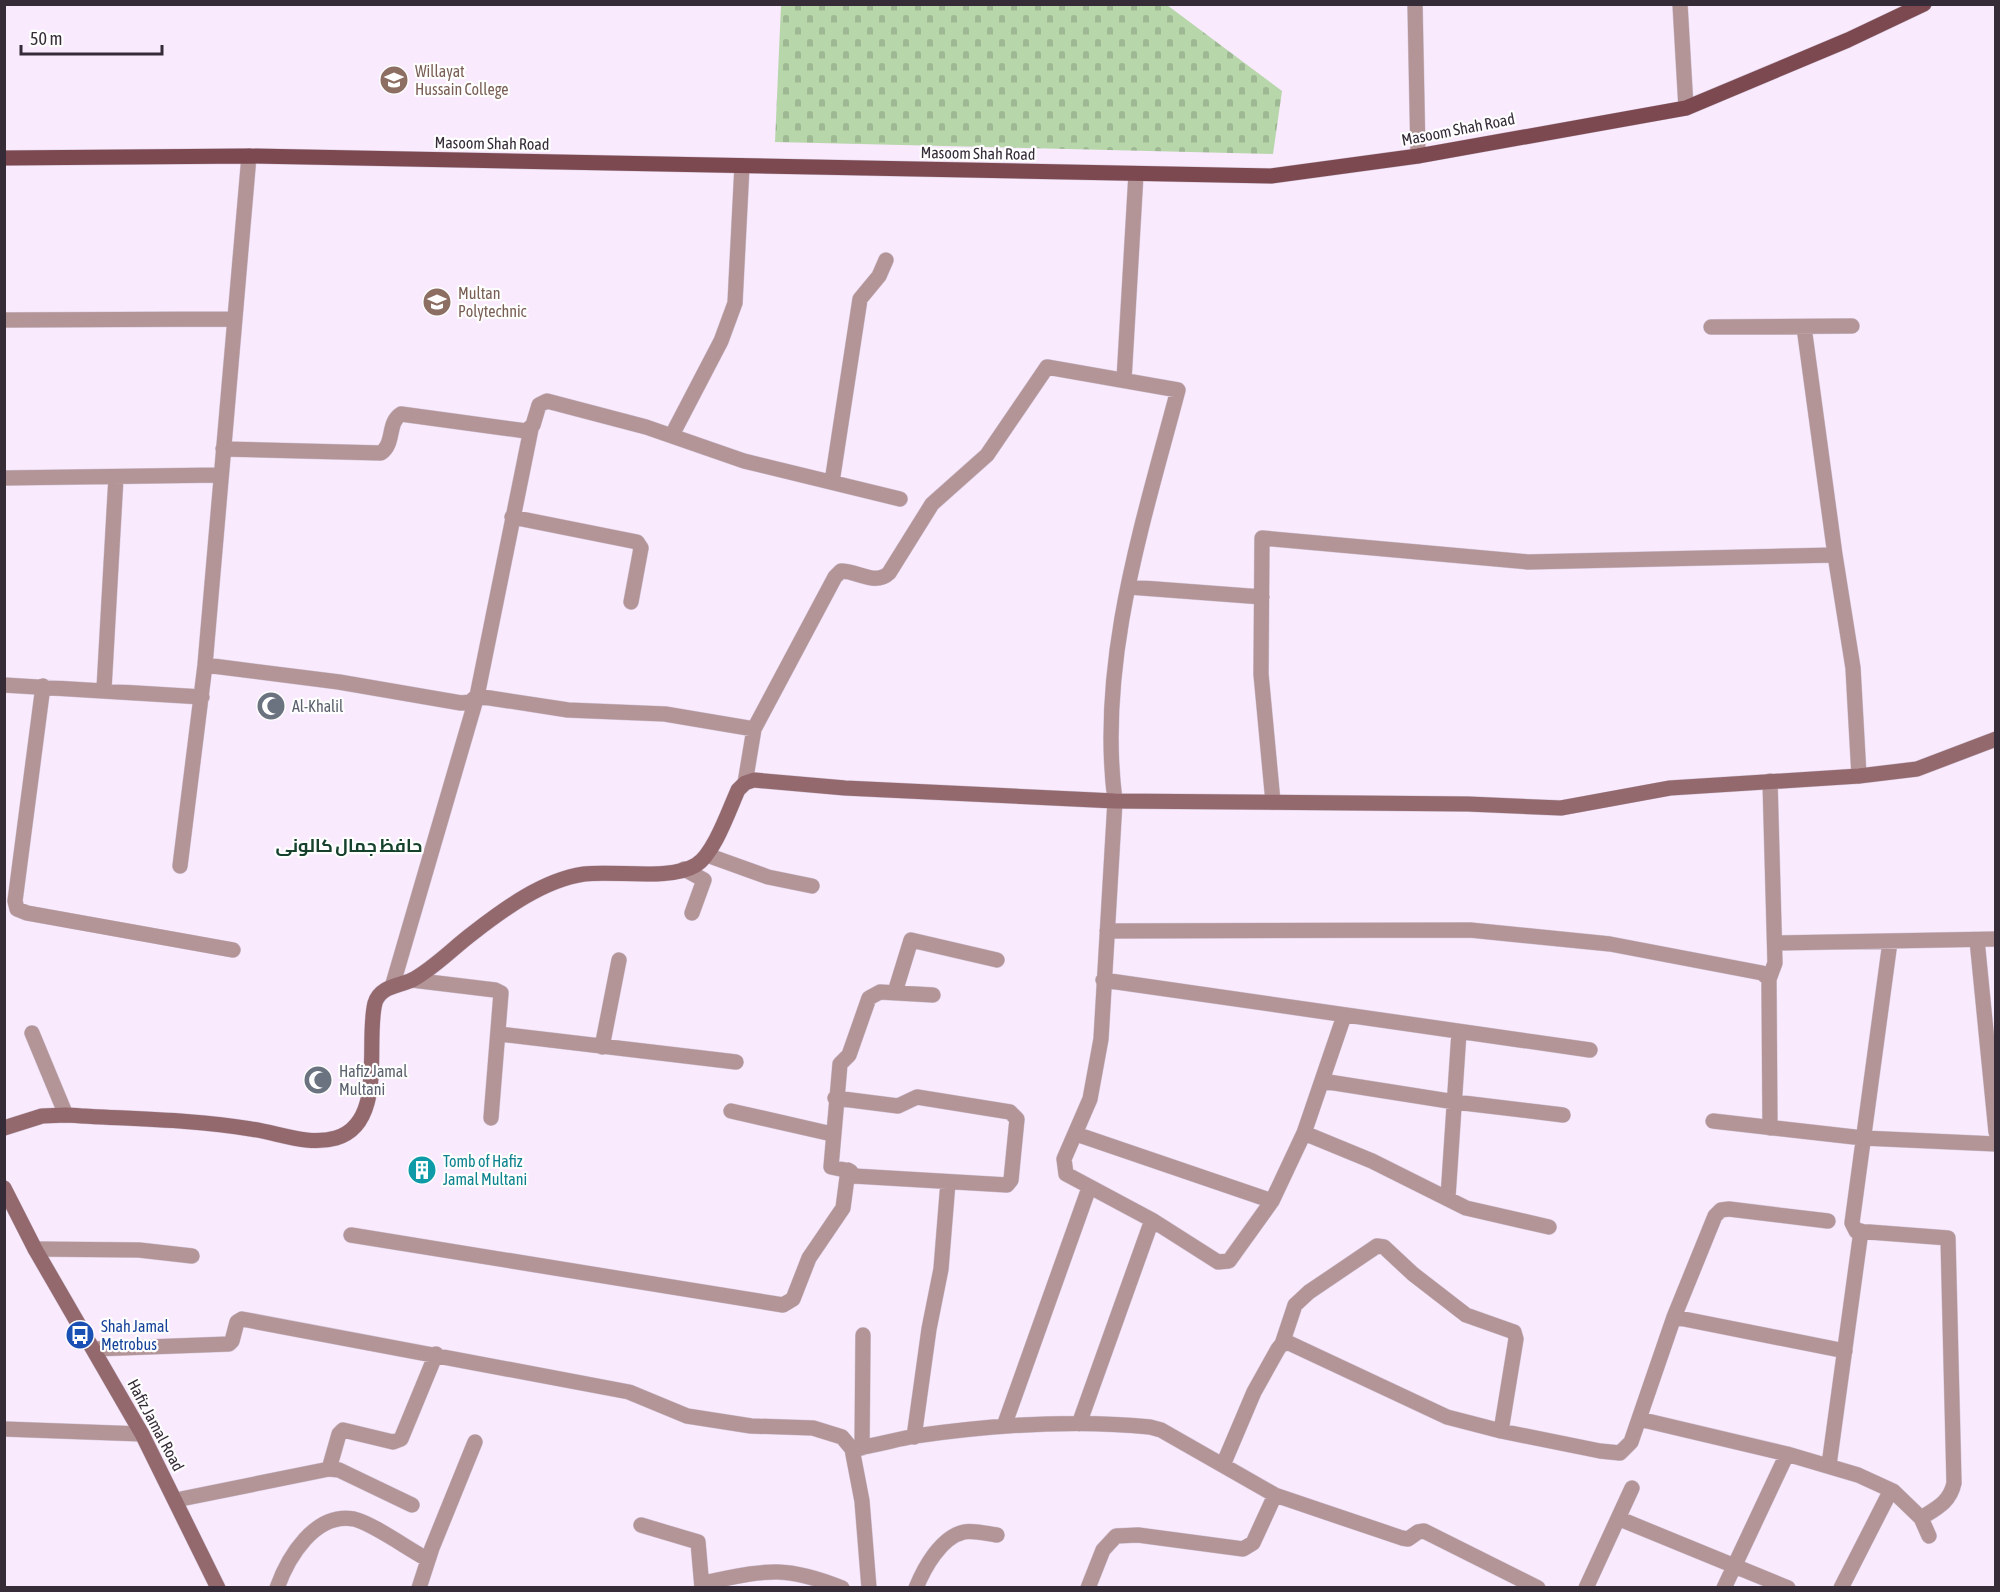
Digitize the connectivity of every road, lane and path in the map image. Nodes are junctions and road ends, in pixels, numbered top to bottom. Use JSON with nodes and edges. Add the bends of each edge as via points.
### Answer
{"nodes":[{"id":1,"x":1415,"y":4,"type":"edge"},
{"id":2,"x":1680,"y":4,"type":"edge"},
{"id":3,"x":1924,"y":4,"type":"edge"},
{"id":4,"x":1686,"y":108,"type":"junction"},
{"id":5,"x":249,"y":156,"type":"junction"},
{"id":6,"x":1418,"y":156,"type":"junction"},
{"id":7,"x":4,"y":158,"type":"edge"},
{"id":8,"x":742,"y":166,"type":"junction"},
{"id":9,"x":1136,"y":174,"type":"junction"},
{"id":10,"x":886,"y":260,"type":"dead end"},
{"id":11,"x":235,"y":319,"type":"junction"},
{"id":12,"x":4,"y":320,"type":"edge"},
{"id":13,"x":1852,"y":326,"type":"dead end"},
{"id":14,"x":1124,"y":380,"type":"junction"},
{"id":15,"x":531,"y":429,"type":"junction"},
{"id":16,"x":672,"y":435,"type":"junction"},
{"id":17,"x":223,"y":449,"type":"junction"},
{"id":18,"x":220,"y":475,"type":"junction"},
{"id":19,"x":116,"y":477,"type":"junction"},
{"id":20,"x":4,"y":478,"type":"edge"},
{"id":21,"x":832,"y":482,"type":"junction"},
{"id":22,"x":900,"y":499,"type":"dead end"},
{"id":23,"x":512,"y":517,"type":"junction"},
{"id":24,"x":1835,"y":555,"type":"junction"},
{"id":25,"x":1129,"y":587,"type":"junction"},
{"id":26,"x":1262,"y":597,"type":"junction"},
{"id":27,"x":631,"y":602,"type":"dead end"},
{"id":28,"x":206,"y":664,"type":"junction"},
{"id":29,"x":4,"y":685,"type":"edge"},
{"id":30,"x":43,"y":686,"type":"junction"},
{"id":31,"x":104,"y":689,"type":"junction"},
{"id":32,"x":477,"y":696,"type":"junction"},
{"id":33,"x":202,"y":697,"type":"junction"},
{"id":34,"x":754,"y":729,"type":"junction"},
{"id":35,"x":1995,"y":739,"type":"edge"},
{"id":36,"x":1858,"y":776,"type":"junction"},
{"id":37,"x":1770,"y":781,"type":"junction"},
{"id":38,"x":744,"y":783,"type":"junction"},
{"id":39,"x":1115,"y":801,"type":"junction"},
{"id":40,"x":1273,"y":802,"type":"junction"},
{"id":41,"x":707,"y":855,"type":"junction"},
{"id":42,"x":180,"y":866,"type":"dead end"},
{"id":43,"x":684,"y":869,"type":"junction"},
{"id":44,"x":812,"y":886,"type":"dead end"},
{"id":45,"x":692,"y":913,"type":"dead end"},
{"id":46,"x":1107,"y":931,"type":"junction"},
{"id":47,"x":1995,"y":939,"type":"edge"},
{"id":48,"x":1977,"y":940,"type":"junction"},
{"id":49,"x":1890,"y":942,"type":"junction"},
{"id":50,"x":1775,"y":944,"type":"junction"},
{"id":51,"x":233,"y":950,"type":"dead end"},
{"id":52,"x":619,"y":960,"type":"dead end"},
{"id":53,"x":997,"y":960,"type":"dead end"},
{"id":54,"x":1769,"y":979,"type":"junction"},
{"id":55,"x":412,"y":980,"type":"junction"},
{"id":56,"x":1103,"y":980,"type":"junction"},
{"id":57,"x":392,"y":987,"type":"junction"},
{"id":58,"x":895,"y":992,"type":"junction"},
{"id":59,"x":933,"y":995,"type":"dead end"},
{"id":60,"x":1344,"y":1016,"type":"junction"},
{"id":61,"x":1459,"y":1032,"type":"junction"},
{"id":62,"x":32,"y":1033,"type":"dead end"},
{"id":63,"x":499,"y":1034,"type":"junction"},
{"id":64,"x":602,"y":1047,"type":"junction"},
{"id":65,"x":1590,"y":1050,"type":"dead end"},
{"id":66,"x":736,"y":1062,"type":"dead end"},
{"id":67,"x":1322,"y":1081,"type":"junction"},
{"id":68,"x":835,"y":1098,"type":"junction"},
{"id":69,"x":1455,"y":1102,"type":"junction"},
{"id":70,"x":731,"y":1112,"type":"dead end"},
{"id":71,"x":66,"y":1114,"type":"junction"},
{"id":72,"x":1563,"y":1115,"type":"dead end"},
{"id":73,"x":491,"y":1118,"type":"dead end"},
{"id":74,"x":1713,"y":1121,"type":"dead end"},
{"id":75,"x":4,"y":1128,"type":"edge"},
{"id":76,"x":1770,"y":1128,"type":"junction"},
{"id":77,"x":1995,"y":1132,"type":"edge"},
{"id":78,"x":1304,"y":1133,"type":"junction"},
{"id":79,"x":832,"y":1134,"type":"junction"},
{"id":80,"x":1076,"y":1134,"type":"junction"},
{"id":81,"x":1863,"y":1138,"type":"junction"},
{"id":82,"x":1995,"y":1144,"type":"edge"},
{"id":83,"x":848,"y":1170,"type":"junction"},
{"id":84,"x":948,"y":1182,"type":"junction"},
{"id":85,"x":4,"y":1188,"type":"edge"},
{"id":86,"x":1089,"y":1188,"type":"junction"},
{"id":87,"x":1448,"y":1197,"type":"junction"},
{"id":88,"x":1272,"y":1201,"type":"junction"},
{"id":89,"x":1152,"y":1220,"type":"junction"},
{"id":90,"x":1828,"y":1221,"type":"dead end"},
{"id":91,"x":1549,"y":1227,"type":"dead end"},
{"id":92,"x":1861,"y":1231,"type":"junction"},
{"id":93,"x":351,"y":1235,"type":"dead end"},
{"id":94,"x":35,"y":1249,"type":"junction"},
{"id":95,"x":192,"y":1256,"type":"dead end"},
{"id":96,"x":1674,"y":1317,"type":"junction"},
{"id":97,"x":864,"y":1335,"type":"dead end"},
{"id":98,"x":1282,"y":1344,"type":"junction"},
{"id":99,"x":94,"y":1349,"type":"junction"},
{"id":100,"x":1845,"y":1351,"type":"junction"},
{"id":101,"x":436,"y":1354,"type":"junction"},
{"id":102,"x":1639,"y":1419,"type":"junction"},
{"id":103,"x":1079,"y":1424,"type":"junction"},
{"id":104,"x":1004,"y":1426,"type":"junction"},
{"id":105,"x":4,"y":1429,"type":"edge"},
{"id":106,"x":1501,"y":1431,"type":"junction"},
{"id":107,"x":142,"y":1434,"type":"junction"},
{"id":108,"x":914,"y":1437,"type":"junction"},
{"id":109,"x":475,"y":1442,"type":"dead end"},
{"id":110,"x":857,"y":1449,"type":"junction"},
{"id":111,"x":1787,"y":1454,"type":"junction"},
{"id":112,"x":1223,"y":1465,"type":"junction"},
{"id":113,"x":1829,"y":1465,"type":"junction"},
{"id":114,"x":329,"y":1469,"type":"junction"},
{"id":115,"x":1632,"y":1488,"type":"dead end"},
{"id":116,"x":1890,"y":1492,"type":"dead end"},
{"id":117,"x":1275,"y":1495,"type":"junction"},
{"id":118,"x":176,"y":1500,"type":"junction"},
{"id":119,"x":412,"y":1505,"type":"dead end"},
{"id":120,"x":1922,"y":1518,"type":"junction"},
{"id":121,"x":1620,"y":1519,"type":"junction"},
{"id":122,"x":641,"y":1525,"type":"dead end"},
{"id":123,"x":997,"y":1535,"type":"dead end"},
{"id":124,"x":1929,"y":1536,"type":"dead end"},
{"id":125,"x":427,"y":1559,"type":"junction"},
{"id":126,"x":1734,"y":1566,"type":"junction"},
{"id":127,"x":702,"y":1585,"type":"edge"},
{"id":128,"x":218,"y":1587,"type":"edge"},
{"id":129,"x":277,"y":1587,"type":"edge"},
{"id":130,"x":419,"y":1587,"type":"edge"},
{"id":131,"x":842,"y":1587,"type":"edge"},
{"id":132,"x":869,"y":1587,"type":"edge"},
{"id":133,"x":916,"y":1587,"type":"edge"},
{"id":134,"x":1088,"y":1587,"type":"edge"},
{"id":135,"x":1538,"y":1587,"type":"edge"},
{"id":136,"x":1586,"y":1587,"type":"edge"},
{"id":137,"x":1724,"y":1587,"type":"edge"},
{"id":138,"x":1788,"y":1587,"type":"edge"},
{"id":139,"x":1841,"y":1587,"type":"edge"}],
"edges":[{"from":1,"to":6,"type":"street"},
{"from":2,"to":4,"type":"street"},
{"from":3,"to":4,"type":"main road","name":"Masoom Shah Road"},
{"from":4,"to":6,"type":"main road","name":"Masoom Shah Road"},
{"from":5,"to":7,"type":"main road","name":"Masoom Shah Road"},
{"from":5,"to":8,"type":"main road","name":"Masoom Shah Road"},
{"from":5,"to":11,"type":"street"},
{"from":6,"to":9,"type":"main road","name":"Masoom Shah Road","via":[[1271,176]]},
{"from":8,"to":9,"type":"main road","name":"Masoom Shah Road"},
{"from":8,"to":16,"type":"street","via":[[735,303],[721,341]]},
{"from":9,"to":14,"type":"street"},
{"from":10,"to":21,"type":"street","via":[[860,300]]},
{"from":11,"to":12,"type":"street"},
{"from":11,"to":17,"type":"street"},
{"from":13,"to":24,"type":"street","via":[[1711,327],[1722,327],[1746,327],[1757,327],[1769,327],[1780,327],[1804,327],[1805,338]]},
{"from":14,"to":25,"type":"street","via":[[1178,390]]},
{"from":14,"to":34,"type":"street","via":[[1047,367],[987,455],[932,504],[884,578],[873,579],[851,571],[835,577]]},
{"from":15,"to":16,"type":"street","via":[[539,405],[547,401]]},
{"from":15,"to":17,"type":"street","via":[[401,414],[381,453]]},
{"from":15,"to":23,"type":"street"},
{"from":16,"to":21,"type":"street","via":[[744,460]]},
{"from":17,"to":18,"type":"street"},
{"from":18,"to":19,"type":"street"},
{"from":18,"to":28,"type":"street"},
{"from":19,"to":20,"type":"street"},
{"from":19,"to":31,"type":"street"},
{"from":21,"to":22,"type":"street"},
{"from":23,"to":27,"type":"street","via":[[637,542],[641,548]]},
{"from":23,"to":32,"type":"street"},
{"from":24,"to":26,"type":"street","via":[[1528,562],[1262,538]]},
{"from":24,"to":36,"type":"street","via":[[1853,668]]},
{"from":25,"to":26,"type":"street"},
{"from":25,"to":39,"type":"street","via":[[1110,705]]},
{"from":26,"to":40,"type":"street","via":[[1261,674]]},
{"from":28,"to":32,"type":"street","via":[[461,703]]},
{"from":28,"to":33,"type":"street"},
{"from":29,"to":30,"type":"street"},
{"from":30,"to":31,"type":"street"},
{"from":30,"to":51,"type":"street","via":[[20,848],[17,909]]},
{"from":31,"to":33,"type":"street"},
{"from":32,"to":34,"type":"street","via":[[568,710],[665,714]]},
{"from":32,"to":57,"type":"street"},
{"from":33,"to":42,"type":"street"},
{"from":34,"to":38,"type":"street"},
{"from":35,"to":36,"type":"street","via":[[1917,769]]},
{"from":36,"to":37,"type":"street"},
{"from":37,"to":40,"type":"street","via":[[1671,788],[1561,808]]},
{"from":37,"to":50,"type":"street"},
{"from":38,"to":39,"type":"street","via":[[768,780],[845,788]]},
{"from":38,"to":41,"type":"street"},
{"from":39,"to":40,"type":"street"},
{"from":39,"to":46,"type":"street"},
{"from":41,"to":43,"type":"street"},
{"from":41,"to":44,"type":"street","via":[[768,877]]},
{"from":43,"to":45,"type":"street","via":[[704,880]]},
{"from":43,"to":55,"type":"street","via":[[583,874],[550,885],[505,908]]},
{"from":46,"to":54,"type":"street","via":[[1470,930],[1610,945],[1762,973]]},
{"from":46,"to":56,"type":"street"},
{"from":47,"to":48,"type":"street"},
{"from":48,"to":49,"type":"street"},
{"from":48,"to":77,"type":"street"},
{"from":49,"to":50,"type":"street"},
{"from":49,"to":81,"type":"street"},
{"from":50,"to":54,"type":"street","via":[[1776,963]]},
{"from":52,"to":64,"type":"street"},
{"from":53,"to":58,"type":"street","via":[[911,940]]},
{"from":54,"to":76,"type":"street"},
{"from":55,"to":57,"type":"street"},
{"from":55,"to":63,"type":"street","via":[[501,993]]},
{"from":56,"to":60,"type":"street"},
{"from":56,"to":80,"type":"street","via":[[1101,1039],[1090,1099]]},
{"from":57,"to":71,"type":"street","via":[[381,993],[375,1003],[372,1064],[362,1119],[351,1131],[335,1138],[291,1138],[251,1129]]},
{"from":58,"to":59,"type":"street"},
{"from":58,"to":68,"type":"street","via":[[880,992],[869,998],[849,1055],[840,1064]]},
{"from":60,"to":61,"type":"street"},
{"from":60,"to":67,"type":"street"},
{"from":61,"to":65,"type":"street"},
{"from":61,"to":69,"type":"street"},
{"from":62,"to":71,"type":"street"},
{"from":63,"to":64,"type":"street"},
{"from":63,"to":73,"type":"street"},
{"from":64,"to":66,"type":"street"},
{"from":67,"to":69,"type":"street"},
{"from":67,"to":78,"type":"street"},
{"from":68,"to":79,"type":"street"},
{"from":68,"to":84,"type":"street","via":[[898,1107],[917,1097],[1014,1115],[1017,1119],[1011,1180],[1007,1185]]},
{"from":69,"to":72,"type":"street"},
{"from":69,"to":87,"type":"street"},
{"from":70,"to":79,"type":"street"},
{"from":71,"to":75,"type":"street","via":[[42,1116]]},
{"from":74,"to":76,"type":"street"},
{"from":76,"to":81,"type":"street"},
{"from":78,"to":87,"type":"street"},
{"from":78,"to":88,"type":"street"},
{"from":79,"to":83,"type":"street","via":[[831,1167]]},
{"from":80,"to":86,"type":"street","via":[[1063,1167],[1066,1174]]},
{"from":80,"to":88,"type":"street"},
{"from":81,"to":82,"type":"street"},
{"from":81,"to":92,"type":"street","via":[[1852,1223]]},
{"from":83,"to":84,"type":"street","via":[[854,1176]]},
{"from":83,"to":93,"type":"street","via":[[843,1208],[809,1258],[793,1299],[783,1305]]},
{"from":84,"to":108,"type":"street","via":[[941,1269]]},
{"from":85,"to":94,"type":"street","name":"Hafiz Jamal Road"},
{"from":86,"to":89,"type":"street"},
{"from":86,"to":104,"type":"street"},
{"from":87,"to":91,"type":"street","via":[[1466,1208]]},
{"from":88,"to":89,"type":"street","via":[[1224,1263]]},
{"from":89,"to":103,"type":"street"},
{"from":90,"to":96,"type":"street","via":[[1721,1210],[1715,1216]]},
{"from":92,"to":100,"type":"street"},
{"from":92,"to":120,"type":"street","via":[[1948,1238],[1954,1482],[1946,1502]]},
{"from":94,"to":95,"type":"street","via":[[139,1250]]},
{"from":94,"to":99,"type":"street","name":"Hafiz Jamal Road"},
{"from":96,"to":100,"type":"street"},
{"from":96,"to":102,"type":"street"},
{"from":97,"to":110,"type":"street"},
{"from":98,"to":106,"type":"street","via":[[1296,1345],[1447,1417]]},
{"from":98,"to":106,"type":"street","via":[[1296,1305],[1309,1292],[1380,1245],[1466,1315],[1514,1332]]},
{"from":98,"to":112,"type":"street","via":[[1254,1392]]},
{"from":99,"to":101,"type":"street","via":[[229,1344],[242,1318]]},
{"from":99,"to":107,"type":"street","name":"Hafiz Jamal Road"},
{"from":100,"to":113,"type":"street"},
{"from":101,"to":110,"type":"street","via":[[629,1392],[687,1416],[751,1426],[813,1428],[842,1437]]},
{"from":101,"to":114,"type":"street","via":[[401,1439],[393,1442],[343,1430]]},
{"from":102,"to":106,"type":"street","via":[[1631,1442],[1620,1453]]},
{"from":102,"to":111,"type":"street"},
{"from":103,"to":104,"type":"street"},
{"from":103,"to":112,"type":"street","via":[[1150,1427]]},
{"from":104,"to":108,"type":"street"},
{"from":105,"to":107,"type":"street"},
{"from":107,"to":118,"type":"street","name":"Hafiz Jamal Road"},
{"from":108,"to":110,"type":"street"},
{"from":109,"to":125,"type":"street"},
{"from":110,"to":132,"type":"street"},
{"from":111,"to":113,"type":"street"},
{"from":111,"to":126,"type":"street"},
{"from":112,"to":117,"type":"street"},
{"from":113,"to":120,"type":"street","via":[[1893,1491]]},
{"from":114,"to":118,"type":"street"},
{"from":114,"to":119,"type":"street","via":[[339,1470]]},
{"from":115,"to":121,"type":"street"},
{"from":116,"to":139,"type":"street"},
{"from":117,"to":134,"type":"street","via":[[1253,1543],[1243,1549],[1138,1535],[1116,1536],[1103,1550]]},
{"from":117,"to":135,"type":"street","via":[[1402,1538],[1424,1532]]},
{"from":118,"to":128,"type":"street","name":"Hafiz Jamal Road"},
{"from":120,"to":124,"type":"street"},
{"from":121,"to":126,"type":"street"},
{"from":121,"to":136,"type":"street"},
{"from":122,"to":127,"type":"street","via":[[698,1542]]},
{"from":123,"to":133,"type":"street","via":[[956,1535],[927,1564]]},
{"from":125,"to":129,"type":"street","via":[[368,1524],[342,1519],[321,1525],[308,1537],[289,1561]]},
{"from":125,"to":130,"type":"street"},
{"from":126,"to":137,"type":"street"},
{"from":126,"to":138,"type":"street"},
{"from":127,"to":131,"type":"street","via":[[767,1571],[790,1571]]}]}
